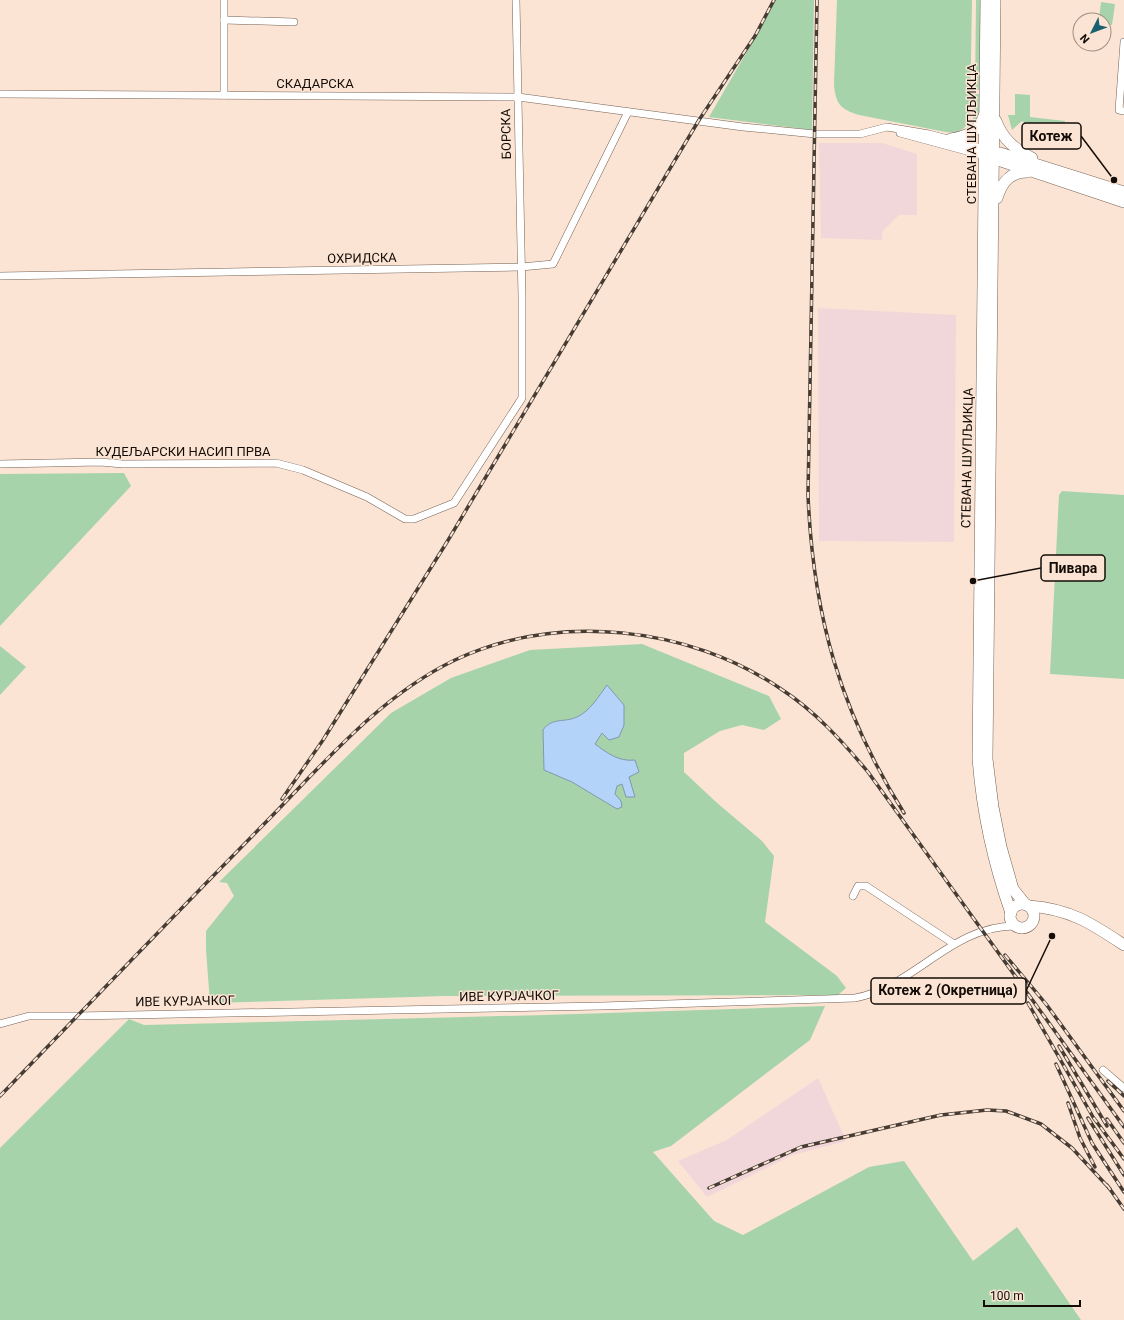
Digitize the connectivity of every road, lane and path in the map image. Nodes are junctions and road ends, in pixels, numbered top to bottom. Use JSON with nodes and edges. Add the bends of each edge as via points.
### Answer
{"nodes":[{"id":1,"x":224,"y":0,"type":"edge"},
{"id":2,"x":516,"y":0,"type":"edge"},
{"id":3,"x":986,"y":0,"type":"edge"},
{"id":4,"x":995,"y":0,"type":"edge"},
{"id":5,"x":224,"y":20,"type":"junction"},
{"id":6,"x":294,"y":22,"type":"dead end"},
{"id":7,"x":1124,"y":42,"type":"edge"},
{"id":8,"x":0,"y":94,"type":"edge"},
{"id":9,"x":224,"y":95,"type":"junction"},
{"id":10,"x":518,"y":97,"type":"junction"},
{"id":11,"x":1121,"y":110,"type":"edge"},
{"id":12,"x":628,"y":112,"type":"junction"},
{"id":13,"x":990,"y":113,"type":"junction"},
{"id":14,"x":887,"y":127,"type":"junction"},
{"id":15,"x":951,"y":139,"type":"junction"},
{"id":16,"x":990,"y":154,"type":"junction"},
{"id":17,"x":1050,"y":168,"type":"junction"},
{"id":18,"x":1032,"y":172,"type":"junction"},
{"id":19,"x":1124,"y":192,"type":"edge"},
{"id":20,"x":1124,"y":202,"type":"edge"},
{"id":21,"x":994,"y":208,"type":"junction"},
{"id":22,"x":521,"y":267,"type":"junction"},
{"id":23,"x":0,"y":276,"type":"edge"},
{"id":24,"x":0,"y":464,"type":"edge"},
{"id":25,"x":853,"y":896,"type":"dead end"},
{"id":26,"x":1027,"y":905,"type":"junction"},
{"id":27,"x":1057,"y":910,"type":"junction"},
{"id":28,"x":1011,"y":914,"type":"junction"},
{"id":29,"x":1033,"y":921,"type":"junction"},
{"id":30,"x":1001,"y":926,"type":"junction"},
{"id":31,"x":1016,"y":926,"type":"junction"},
{"id":32,"x":954,"y":944,"type":"junction"},
{"id":33,"x":1124,"y":945,"type":"edge"},
{"id":34,"x":0,"y":1024,"type":"edge"},
{"id":35,"x":1104,"y":1070,"type":"dead end"},
{"id":36,"x":1124,"y":1088,"type":"edge"}],
"edges":[{"from":1,"to":5,"type":"street"},
{"from":2,"to":10,"type":"street","name":"БОРСКА"},
{"from":3,"to":13,"type":"main road","name":"СТЕВАНА ШУПЉИКЦА"},
{"from":4,"to":13,"type":"main road","name":"СТЕВАНА ШУПЉИКЦА"},
{"from":5,"to":6,"type":"street"},
{"from":5,"to":9,"type":"street"},
{"from":7,"to":11,"type":"street"},
{"from":8,"to":9,"type":"street","name":"СКАДАРСКА"},
{"from":9,"to":10,"type":"street","name":"СКАДАРСКА"},
{"from":10,"to":12,"type":"street","name":"СКАДАРСКА"},
{"from":10,"to":22,"type":"street","name":"БОРСКА"},
{"from":12,"to":14,"type":"street","name":"СКАДАРСКА","via":[[815,134],[860,134]]},
{"from":12,"to":22,"type":"street","name":"ОХРИДСКА","via":[[556,260],[546,266]]},
{"from":13,"to":15,"type":"main road","via":[[972,133]]},
{"from":13,"to":16,"type":"main road","name":"СТЕВАНА ШУПЉИКЦА"},
{"from":13,"to":17,"type":"main road","via":[[1011,145]]},
{"from":14,"to":15,"type":"street"},
{"from":14,"to":16,"type":"street","via":[[910,136]]},
{"from":15,"to":16,"type":"street"},
{"from":16,"to":17,"type":"main road"},
{"from":16,"to":18,"type":"main road"},
{"from":16,"to":21,"type":"main road","name":"СТЕВАНА ШУПЉИКЦА"},
{"from":16,"to":28,"type":"main road","name":"СТЕВАНА ШУПЉИКЦА","via":[[978,758],[988,835]]},
{"from":17,"to":19,"type":"main road"},
{"from":18,"to":20,"type":"main road"},
{"from":18,"to":21,"type":"main road","via":[[1018,172],[1009,177],[999,190]]},
{"from":21,"to":26,"type":"main road","name":"СТЕВАНА ШУПЉИКЦА","via":[[988,759],[993,807],[1001,847],[1013,889]]},
{"from":22,"to":23,"type":"street","name":"ОХРИДСКА"},
{"from":22,"to":24,"type":"street","name":"КУДЕЉАРСКИ НАСИП ПРВА","via":[[522,398],[454,503],[414,519],[405,519],[366,497],[303,470],[276,462]]},
{"from":25,"to":32,"type":"street","via":[[858,886],[866,886]]},
{"from":26,"to":27,"type":"main road"},
{"from":26,"to":28,"type":"main road","via":[[1016,906]]},
{"from":26,"to":29,"type":"main road","via":[[1034,914]]},
{"from":27,"to":29,"type":"main road"},
{"from":27,"to":33,"type":"main road","via":[[1090,923]]},
{"from":28,"to":30,"type":"street"},
{"from":28,"to":31,"type":"main road"},
{"from":29,"to":31,"type":"main road","via":[[1025,927]]},
{"from":30,"to":31,"type":"street"},
{"from":30,"to":32,"type":"street","name":"ИВЕ КУРЈАЧКОГ"},
{"from":32,"to":34,"type":"street","name":"ИВЕ КУРЈАЧКОГ","via":[[883,990],[870,996],[855,998],[610,1006],[33,1015]]},
{"from":35,"to":36,"type":"street"}]}
